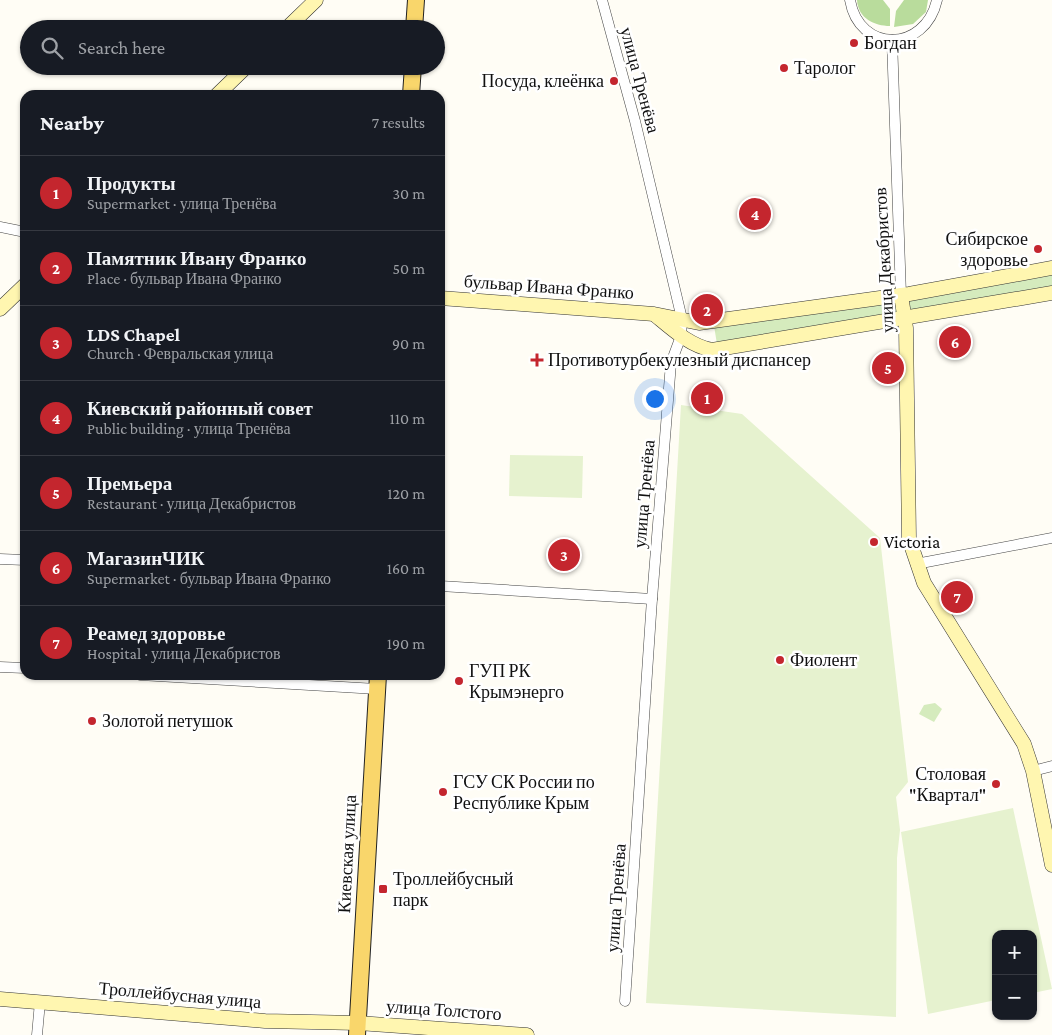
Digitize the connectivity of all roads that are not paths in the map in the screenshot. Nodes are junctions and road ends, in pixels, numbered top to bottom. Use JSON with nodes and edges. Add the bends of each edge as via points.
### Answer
{"nodes":[{"id":1,"x":316,"y":0,"type":"edge"},
{"id":2,"x":416,"y":0,"type":"edge"},
{"id":3,"x":602,"y":0,"type":"edge"},
{"id":4,"x":850,"y":0,"type":"edge"},
{"id":5,"x":937,"y":0,"type":"edge"},
{"id":6,"x":295,"y":20,"type":"edge"},
{"id":7,"x":415,"y":20,"type":"edge"},
{"id":8,"x":892,"y":40,"type":"junction"},
{"id":9,"x":238,"y":75,"type":"edge"},
{"id":10,"x":412,"y":75,"type":"edge"},
{"id":11,"x":222,"y":90,"type":"edge"},
{"id":12,"x":411,"y":90,"type":"edge"},
{"id":13,"x":0,"y":227,"type":"edge"},
{"id":14,"x":20,"y":231,"type":"edge"},
{"id":15,"x":1052,"y":268,"type":"edge"},
{"id":16,"x":20,"y":290,"type":"edge"},
{"id":17,"x":1052,"y":293,"type":"edge"},
{"id":18,"x":901,"y":295,"type":"junction"},
{"id":19,"x":445,"y":298,"type":"edge"},
{"id":20,"x":0,"y":309,"type":"edge"},
{"id":21,"x":654,"y":314,"type":"junction"},
{"id":22,"x":905,"y":318,"type":"junction"},
{"id":23,"x":682,"y":319,"type":"junction"},
{"id":24,"x":681,"y":336,"type":"junction"},
{"id":25,"x":1052,"y":538,"type":"edge"},
{"id":26,"x":0,"y":559,"type":"edge"},
{"id":27,"x":20,"y":560,"type":"edge"},
{"id":28,"x":916,"y":564,"type":"junction"},
{"id":29,"x":445,"y":586,"type":"edge"},
{"id":30,"x":652,"y":599,"type":"junction"},
{"id":31,"x":0,"y":667,"type":"edge"},
{"id":32,"x":20,"y":668,"type":"edge"},
{"id":33,"x":310,"y":680,"type":"edge"},
{"id":34,"x":378,"y":682,"type":"edge"},
{"id":35,"x":1052,"y":766,"type":"edge"},
{"id":36,"x":1033,"y":771,"type":"junction"},
{"id":37,"x":1052,"y":865,"type":"edge"},
{"id":38,"x":0,"y":999,"type":"edge"},
{"id":39,"x":625,"y":1001,"type":"dead end"},
{"id":40,"x":40,"y":1002,"type":"junction"},
{"id":41,"x":358,"y":1029,"type":"edge"},
{"id":42,"x":37,"y":1035,"type":"edge"},
{"id":43,"x":527,"y":1035,"type":"edge"}],
"edges":[{"from":1,"to":6,"type":"street"},
{"from":2,"to":7,"type":"main road"},
{"from":3,"to":23,"type":"street","name":"улица Тренёва","via":[[635,121]]},
{"from":4,"to":8,"type":"street","via":[[861,26],[875,36]]},
{"from":5,"to":8,"type":"street","via":[[934,14],[924,28],[909,37]]},
{"from":8,"to":18,"type":"street","name":"улица Декабристов"},
{"from":9,"to":11,"type":"street"},
{"from":10,"to":12,"type":"main road"},
{"from":13,"to":14,"type":"street"},
{"from":15,"to":18,"type":"street","name":"бульвар Ивана Франко"},
{"from":16,"to":20,"type":"street"},
{"from":17,"to":22,"type":"street","name":"бульвар Ивана Франко"},
{"from":18,"to":22,"type":"street","name":"улица Декабристов"},
{"from":18,"to":23,"type":"street","name":"бульвар Ивана Франко","via":[[699,323]]},
{"from":19,"to":21,"type":"street","name":"бульвар Ивана Франко"},
{"from":21,"to":23,"type":"street","name":"бульвар Ивана Франко"},
{"from":21,"to":24,"type":"street","name":"бульвар Ивана Франко"},
{"from":22,"to":24,"type":"street","name":"бульвар Ивана Франко","via":[[712,350]]},
{"from":22,"to":28,"type":"street","name":"улица Декабристов","via":[[910,538]]},
{"from":23,"to":24,"type":"street","name":"улица Тренёва"},
{"from":24,"to":30,"type":"street","name":"улица Тренёва","via":[[671,364]]},
{"from":25,"to":28,"type":"street"},
{"from":26,"to":27,"type":"street"},
{"from":28,"to":36,"type":"street","name":"улица Декабристов","via":[[924,583],[1024,744]]},
{"from":29,"to":30,"type":"street"},
{"from":30,"to":39,"type":"street","name":"улица Тренёва"},
{"from":31,"to":32,"type":"street"},
{"from":33,"to":34,"type":"street"},
{"from":34,"to":41,"type":"main road","name":"Киевская улица"},
{"from":35,"to":36,"type":"street"},
{"from":36,"to":37,"type":"street","name":"улица Декабристов"},
{"from":38,"to":40,"type":"street","name":"Троллейбусная улица"},
{"from":40,"to":41,"type":"street","name":"Троллейбусная улица"},
{"from":40,"to":42,"type":"street"},
{"from":41,"to":43,"type":"street","name":"улица Толстого"}]}
